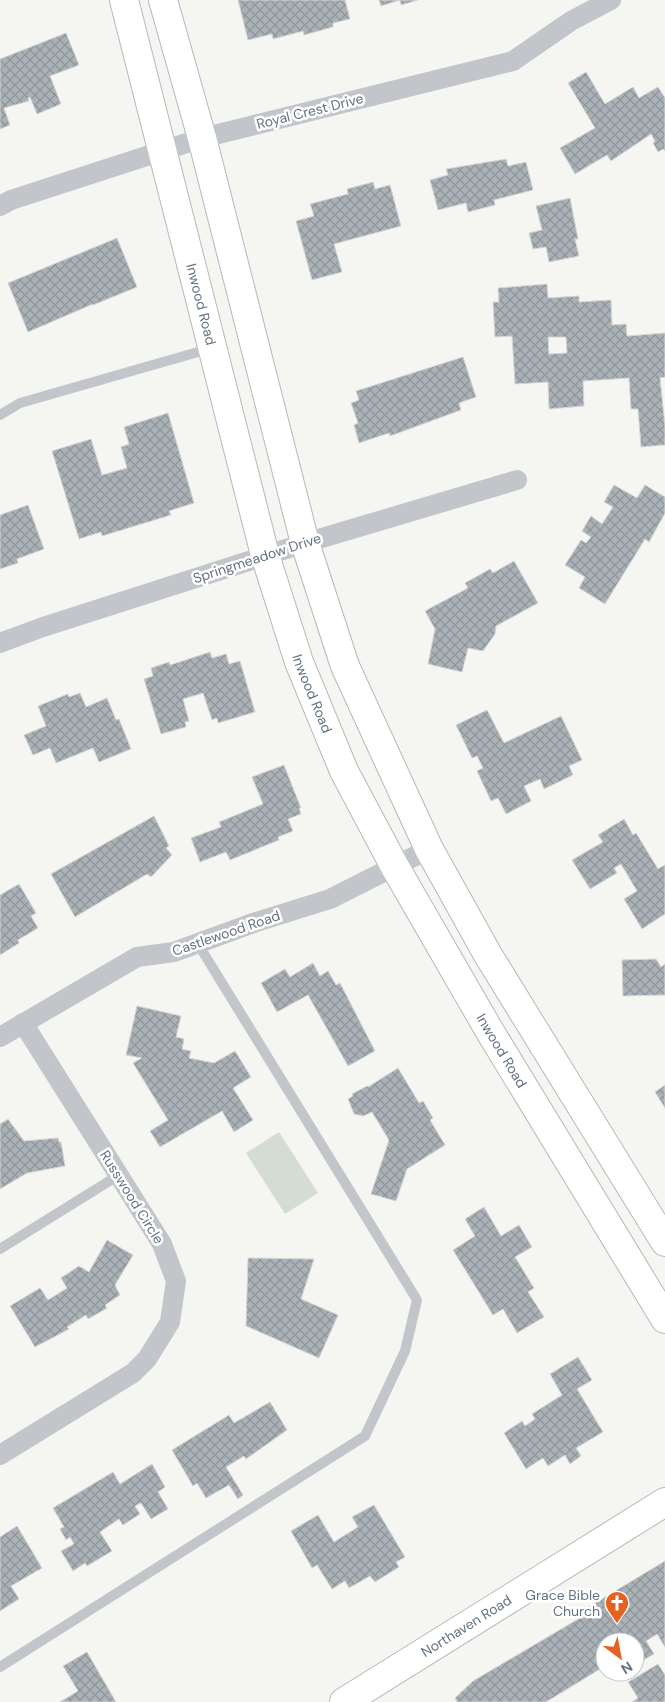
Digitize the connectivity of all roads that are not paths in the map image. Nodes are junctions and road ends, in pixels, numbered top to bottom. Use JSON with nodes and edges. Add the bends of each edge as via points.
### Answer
{"nodes":[{"id":1,"x":124,"y":0,"type":"edge"},
{"id":2,"x":163,"y":0,"type":"edge"},
{"id":3,"x":611,"y":0,"type":"edge"},
{"id":4,"x":202,"y":138,"type":"junction"},
{"id":5,"x":163,"y":150,"type":"junction"},
{"id":6,"x":0,"y":206,"type":"edge"},
{"id":7,"x":213,"y":348,"type":"junction"},
{"id":8,"x":0,"y":414,"type":"edge"},
{"id":9,"x":516,"y":480,"type":"dead end"},
{"id":10,"x":305,"y":543,"type":"junction"},
{"id":11,"x":265,"y":555,"type":"junction"},
{"id":12,"x":0,"y":643,"type":"edge"},
{"id":13,"x":429,"y":849,"type":"junction"},
{"id":14,"x":395,"y":866,"type":"junction"},
{"id":15,"x":198,"y":944,"type":"junction"},
{"id":16,"x":23,"y":1023,"type":"junction"},
{"id":17,"x":0,"y":1037,"type":"edge"},
{"id":18,"x":119,"y":1176,"type":"junction"},
{"id":19,"x":665,"y":1242,"type":"edge"},
{"id":20,"x":0,"y":1249,"type":"edge"},
{"id":21,"x":665,"y":1319,"type":"edge"},
{"id":22,"x":0,"y":1454,"type":"edge"},
{"id":23,"x":665,"y":1502,"type":"edge"},
{"id":24,"x":0,"y":1667,"type":"edge"},
{"id":25,"x":344,"y":1702,"type":"edge"}],
"edges":[{"from":1,"to":5,"type":"main road","name":"Inwood Road"},
{"from":2,"to":4,"type":"main road"},
{"from":3,"to":4,"type":"street","name":"Royal Crest Drive","via":[[570,21],[513,61]]},
{"from":4,"to":5,"type":"street","name":"Royal Crest Drive"},
{"from":4,"to":10,"type":"main road"},
{"from":5,"to":6,"type":"street","name":"Royal Crest Drive"},
{"from":5,"to":7,"type":"main road","name":"Inwood Road"},
{"from":7,"to":8,"type":"lane","via":[[20,403]]},
{"from":7,"to":11,"type":"main road","name":"Inwood Road"},
{"from":9,"to":10,"type":"street","name":"Springmeadow Drive"},
{"from":10,"to":11,"type":"street","name":"Springmeadow Drive"},
{"from":10,"to":13,"type":"main road","via":[[346,666]]},
{"from":11,"to":12,"type":"street","name":"Springmeadow Drive"},
{"from":11,"to":14,"type":"main road","name":"Inwood Road","via":[[299,662],[344,771]]},
{"from":13,"to":14,"type":"street","name":"Castlewood Road"},
{"from":13,"to":19,"type":"main road","via":[[488,955]]},
{"from":14,"to":15,"type":"street","name":"Castlewood Road","via":[[330,899]]},
{"from":14,"to":21,"type":"main road","name":"Inwood Road","via":[[489,1030]]},
{"from":15,"to":16,"type":"street","name":"Castlewood Road","via":[[174,952],[137,956]]},
{"from":15,"to":24,"type":"lane","via":[[417,1300],[405,1351],[365,1436]]},
{"from":16,"to":17,"type":"street","name":"Castlewood Road"},
{"from":16,"to":18,"type":"street","name":"Russwood Circle"},
{"from":18,"to":20,"type":"lane"},
{"from":18,"to":22,"type":"street","name":"Russwood Circle","via":[[162,1244],[176,1281],[170,1322],[147,1359],[133,1373]]},
{"from":23,"to":25,"type":"main road","name":"Northaven Road"}]}
